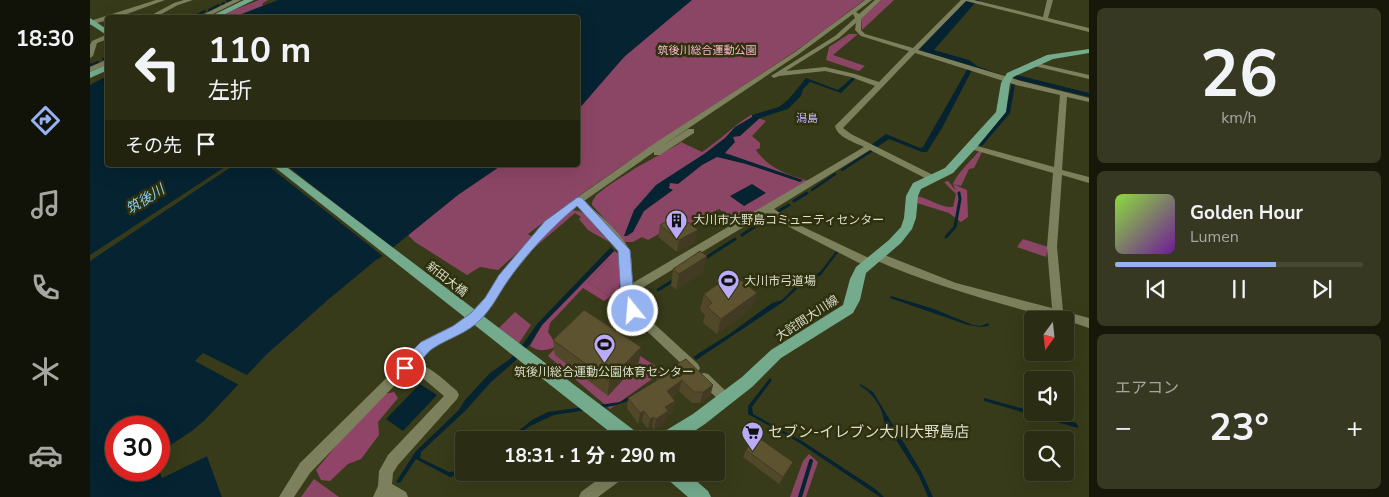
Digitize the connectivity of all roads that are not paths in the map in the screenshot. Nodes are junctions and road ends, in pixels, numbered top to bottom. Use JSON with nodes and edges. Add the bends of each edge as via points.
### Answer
{"nodes":[{"id":1,"x":162,"y":0,"type":"edge"},
{"id":2,"x":190,"y":0,"type":"edge"},
{"id":3,"x":238,"y":0,"type":"edge"},
{"id":4,"x":250,"y":0,"type":"edge"},
{"id":5,"x":869,"y":0,"type":"edge"},
{"id":6,"x":878,"y":0,"type":"edge"},
{"id":7,"x":965,"y":0,"type":"edge"},
{"id":8,"x":1050,"y":0,"type":"edge"},
{"id":9,"x":857,"y":14,"type":"junction"},
{"id":10,"x":117,"y":15,"type":"edge"},
{"id":11,"x":155,"y":15,"type":"edge"},
{"id":12,"x":206,"y":15,"type":"edge"},
{"id":13,"x":217,"y":15,"type":"edge"},
{"id":14,"x":105,"y":19,"type":"edge"},
{"id":15,"x":1045,"y":20,"type":"junction"},
{"id":16,"x":90,"y":22,"type":"edge"},
{"id":17,"x":835,"y":26,"type":"junction"},
{"id":18,"x":1089,"y":30,"type":"edge"},
{"id":19,"x":105,"y":33,"type":"edge"},
{"id":20,"x":105,"y":36,"type":"edge"},
{"id":21,"x":834,"y":38,"type":"junction"},
{"id":22,"x":92,"y":43,"type":"edge"},
{"id":23,"x":914,"y":50,"type":"junction"},
{"id":24,"x":1089,"y":51,"type":"edge"},
{"id":25,"x":90,"y":56,"type":"edge"},
{"id":26,"x":105,"y":62,"type":"edge"},
{"id":27,"x":1032,"y":64,"type":"junction"},
{"id":28,"x":105,"y":68,"type":"edge"},
{"id":29,"x":90,"y":70,"type":"edge"},
{"id":30,"x":778,"y":74,"type":"junction"},
{"id":31,"x":90,"y":75,"type":"edge"},
{"id":32,"x":1089,"y":77,"type":"edge"},
{"id":33,"x":1008,"y":78,"type":"junction"},
{"id":34,"x":880,"y":85,"type":"junction"},
{"id":35,"x":1064,"y":94,"type":"junction"},
{"id":36,"x":1089,"y":100,"type":"edge"},
{"id":37,"x":970,"y":146,"type":"junction"},
{"id":38,"x":870,"y":147,"type":"junction"},
{"id":39,"x":639,"y":158,"type":"junction"},
{"id":40,"x":280,"y":167,"type":"edge"},
{"id":41,"x":1058,"y":172,"type":"junction"},
{"id":42,"x":932,"y":178,"type":"junction"},
{"id":43,"x":1089,"y":180,"type":"edge"},
{"id":44,"x":578,"y":200,"type":"junction"},
{"id":45,"x":767,"y":210,"type":"junction"},
{"id":46,"x":872,"y":259,"type":"junction"},
{"id":47,"x":627,"y":292,"type":"junction"},
{"id":48,"x":1036,"y":311,"type":"edge"},
{"id":49,"x":1057,"y":311,"type":"edge"},
{"id":50,"x":1074,"y":320,"type":"edge"},
{"id":51,"x":1089,"y":323,"type":"edge"},
{"id":52,"x":393,"y":380,"type":"junction"},
{"id":53,"x":725,"y":398,"type":"junction"},
{"id":54,"x":621,"y":431,"type":"edge"},
{"id":55,"x":679,"y":431,"type":"edge"},
{"id":56,"x":608,"y":481,"type":"edge"},
{"id":57,"x":683,"y":481,"type":"edge"},
{"id":58,"x":383,"y":492,"type":"edge"},
{"id":59,"x":286,"y":497,"type":"edge"},
{"id":60,"x":400,"y":497,"type":"edge"},
{"id":61,"x":586,"y":497,"type":"edge"},
{"id":62,"x":702,"y":497,"type":"edge"}],
"edges":[{"from":1,"to":10,"type":"street"},
{"from":2,"to":11,"type":"street"},
{"from":3,"to":12,"type":"street"},
{"from":4,"to":13,"type":"main road"},
{"from":5,"to":9,"type":"street"},
{"from":6,"to":9,"type":"street"},
{"from":7,"to":15,"type":"street"},
{"from":7,"to":23,"type":"street"},
{"from":8,"to":15,"type":"street"},
{"from":9,"to":17,"type":"street"},
{"from":9,"to":21,"type":"street"},
{"from":9,"to":23,"type":"street","via":[[858,30],[863,35]]},
{"from":14,"to":16,"type":"street"},
{"from":15,"to":18,"type":"street"},
{"from":16,"to":19,"type":"main road"},
{"from":17,"to":21,"type":"street"},
{"from":17,"to":39,"type":"street"},
{"from":20,"to":22,"type":"street"},
{"from":21,"to":30,"type":"street"},
{"from":22,"to":25,"type":"street"},
{"from":23,"to":33,"type":"street"},
{"from":23,"to":34,"type":"street"},
{"from":24,"to":27,"type":"main road","via":[[1054,55]]},
{"from":26,"to":29,"type":"street"},
{"from":27,"to":32,"type":"street"},
{"from":27,"to":33,"type":"main road"},
{"from":28,"to":31,"type":"main road"},
{"from":30,"to":34,"type":"street","via":[[825,69]]},
{"from":30,"to":39,"type":"street","via":[[658,153]]},
{"from":33,"to":35,"type":"street"},
{"from":33,"to":37,"type":"main road","name":"大詫間大川線","via":[[1002,110]]},
{"from":34,"to":38,"type":"street","via":[[839,129]]},
{"from":35,"to":36,"type":"street"},
{"from":35,"to":41,"type":"street"},
{"from":37,"to":41,"type":"street"},
{"from":37,"to":42,"type":"main road","name":"大詫間大川線","via":[[950,170]]},
{"from":38,"to":42,"type":"street"},
{"from":38,"to":45,"type":"street"},
{"from":39,"to":44,"type":"street"},
{"from":40,"to":54,"type":"main road","name":"新田大橋"},
{"from":41,"to":43,"type":"street"},
{"from":41,"to":49,"type":"street","via":[[1052,247]]},
{"from":42,"to":46,"type":"main road","name":"大詫間大川線","via":[[921,182],[912,193],[907,228]]},
{"from":44,"to":47,"type":"street","via":[[624,250]]},
{"from":44,"to":52,"type":"street","via":[[549,224],[475,317],[458,330],[426,346]]},
{"from":45,"to":46,"type":"street","via":[[796,227]]},
{"from":45,"to":47,"type":"street"},
{"from":46,"to":48,"type":"street"},
{"from":46,"to":53,"type":"main road","name":"大詫間大川線","via":[[858,276],[856,294],[848,309],[776,354]]},
{"from":47,"to":53,"type":"street","via":[[633,311]]},
{"from":50,"to":51,"type":"street"},
{"from":52,"to":58,"type":"street","via":[[422,370],[453,395],[393,460],[386,471]]},
{"from":52,"to":59,"type":"street","via":[[305,468]]},
{"from":53,"to":55,"type":"main road","name":"大詫間大川線"},
{"from":56,"to":61,"type":"street"},
{"from":57,"to":62,"type":"main road"},
{"from":58,"to":60,"type":"street","via":[[393,491]]}]}
